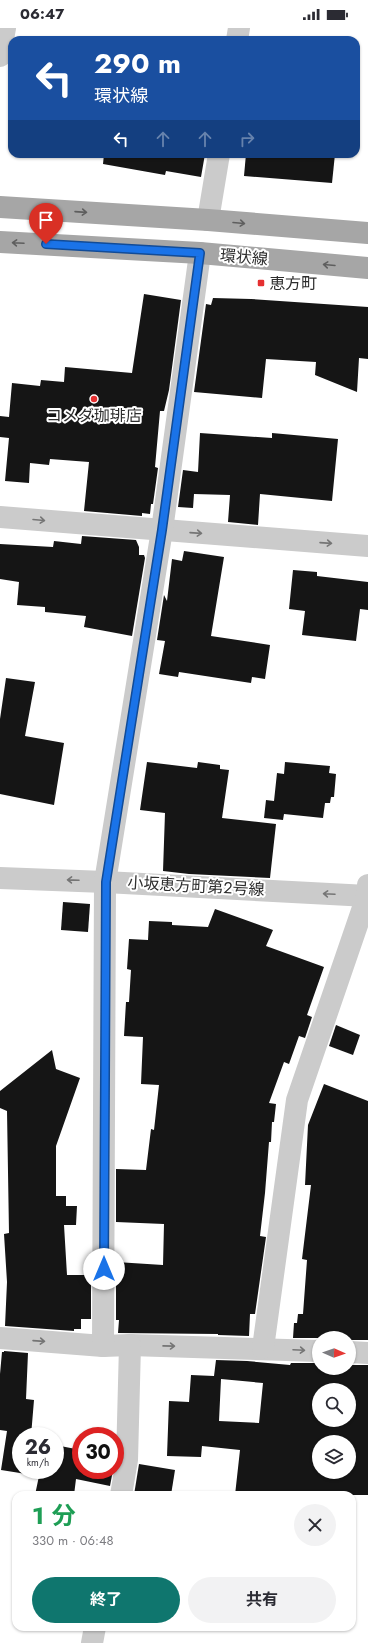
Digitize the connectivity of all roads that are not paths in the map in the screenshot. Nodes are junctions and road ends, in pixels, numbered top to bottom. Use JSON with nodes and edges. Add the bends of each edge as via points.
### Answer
{"nodes":[{"id":1,"x":5,"y":28,"type":"edge"},
{"id":2,"x":0,"y":56,"type":"edge"},
{"id":3,"x":218,"y":158,"type":"edge"},
{"id":4,"x":0,"y":208,"type":"edge"},
{"id":5,"x":208,"y":220,"type":"junction"},
{"id":6,"x":368,"y":233,"type":"edge"},
{"id":7,"x":0,"y":242,"type":"edge"},
{"id":8,"x":200,"y":253,"type":"junction"},
{"id":9,"x":368,"y":268,"type":"edge"},
{"id":10,"x":0,"y":517,"type":"edge"},
{"id":11,"x":162,"y":530,"type":"junction"},
{"id":12,"x":368,"y":546,"type":"edge"},
{"id":13,"x":0,"y":878,"type":"edge"},
{"id":14,"x":106,"y":882,"type":"junction"},
{"id":15,"x":368,"y":892,"type":"edge"},
{"id":16,"x":0,"y":1338,"type":"edge"},
{"id":17,"x":130,"y":1345,"type":"junction"},
{"id":18,"x":103,"y":1346,"type":"junction"},
{"id":19,"x":263,"y":1348,"type":"junction"},
{"id":20,"x":312,"y":1351,"type":"edge"},
{"id":21,"x":356,"y":1352,"type":"edge"},
{"id":22,"x":368,"y":1353,"type":"edge"},
{"id":23,"x":122,"y":1491,"type":"edge"},
{"id":24,"x":94,"y":1631,"type":"edge"},
{"id":25,"x":92,"y":1643,"type":"edge"}],
"edges":[{"from":1,"to":2,"type":"street"},
{"from":3,"to":5,"type":"street"},
{"from":4,"to":5,"type":"main road","one_way":true},
{"from":5,"to":6,"type":"main road","one_way":true},
{"from":8,"to":7,"type":"main road","name":"環状線","one_way":true},
{"from":9,"to":8,"type":"main road","name":"環状線","one_way":true},
{"from":8,"to":11,"type":"street"},
{"from":10,"to":11,"type":"street","one_way":true},
{"from":11,"to":12,"type":"street","one_way":true},
{"from":11,"to":14,"type":"street"},
{"from":14,"to":13,"type":"street","name":"小坂恵方町第２号線","one_way":true},
{"from":15,"to":14,"type":"street","name":"小坂恵方町第２号線","one_way":true},
{"from":14,"to":18,"type":"street"},
{"from":15,"to":19,"type":"street","via":[[297,1100]]},
{"from":16,"to":18,"type":"street","one_way":true},
{"from":17,"to":18,"type":"street"},
{"from":17,"to":19,"type":"street","one_way":true},
{"from":17,"to":23,"type":"street","via":[[128,1460]]},
{"from":19,"to":20,"type":"street","one_way":true},
{"from":21,"to":22,"type":"street"},
{"from":24,"to":25,"type":"street"}]}
